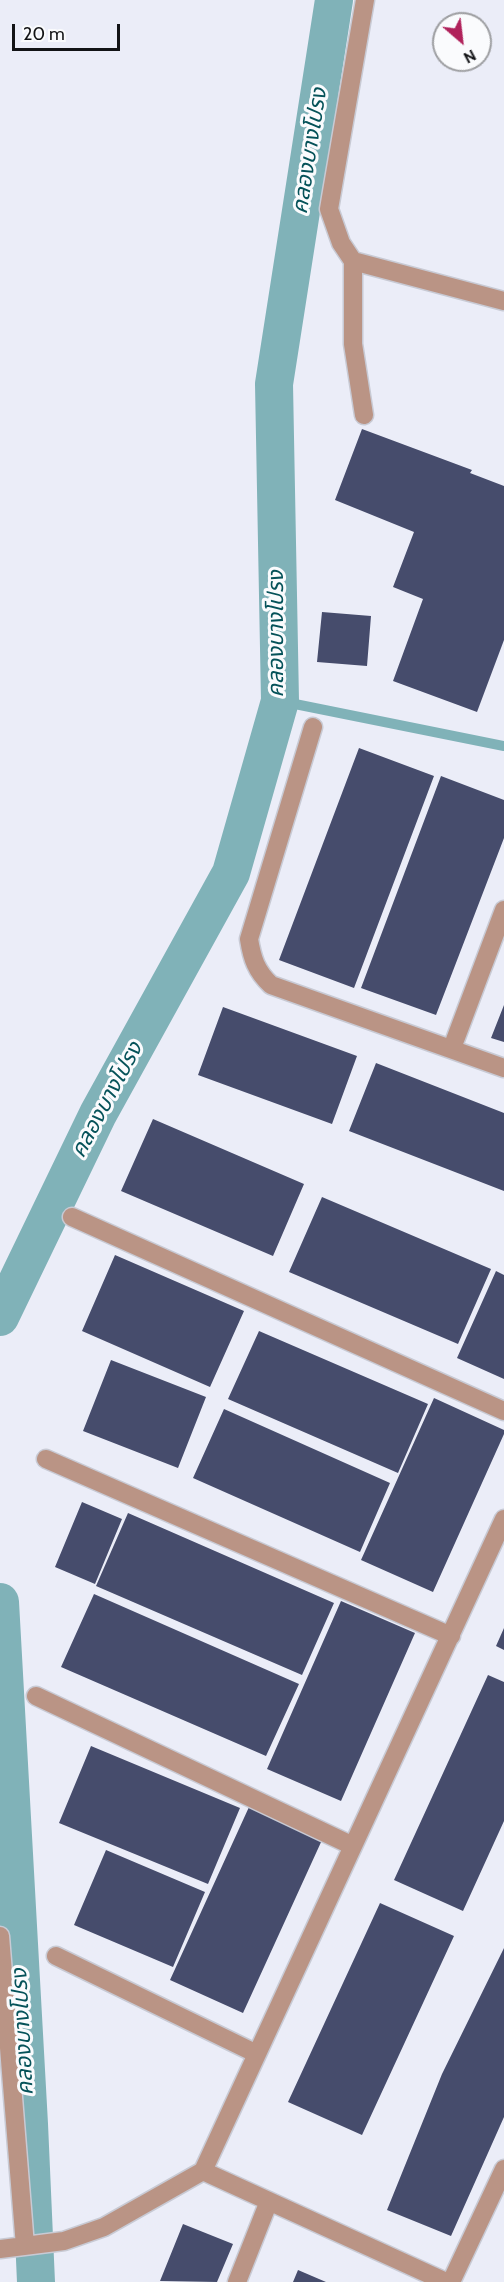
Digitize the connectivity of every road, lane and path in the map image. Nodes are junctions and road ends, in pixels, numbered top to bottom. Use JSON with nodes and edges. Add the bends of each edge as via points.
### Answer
{"nodes":[{"id":1,"x":365,"y":0,"type":"edge"},
{"id":2,"x":353,"y":261,"type":"junction"},
{"id":3,"x":504,"y":301,"type":"edge"},
{"id":4,"x":364,"y":415,"type":"dead end"},
{"id":5,"x":313,"y":727,"type":"dead end"},
{"id":6,"x":504,"y":910,"type":"edge"},
{"id":7,"x":453,"y":1048,"type":"junction"},
{"id":8,"x":504,"y":1068,"type":"edge"},
{"id":9,"x":72,"y":1217,"type":"dead end"},
{"id":10,"x":504,"y":1411,"type":"edge"},
{"id":11,"x":46,"y":1459,"type":"dead end"},
{"id":12,"x":504,"y":1519,"type":"edge"},
{"id":13,"x":451,"y":1636,"type":"junction"},
{"id":14,"x":36,"y":1696,"type":"dead end"},
{"id":15,"x":353,"y":1846,"type":"junction"},
{"id":16,"x":0,"y":1936,"type":"edge"},
{"id":17,"x":56,"y":1956,"type":"dead end"},
{"id":18,"x":257,"y":2054,"type":"junction"},
{"id":19,"x":504,"y":2169,"type":"edge"},
{"id":20,"x":204,"y":2170,"type":"junction"},
{"id":21,"x":269,"y":2200,"type":"junction"},
{"id":22,"x":32,"y":2245,"type":"junction"},
{"id":23,"x":0,"y":2249,"type":"edge"},
{"id":24,"x":237,"y":2282,"type":"edge"},
{"id":25,"x":446,"y":2282,"type":"edge"},
{"id":26,"x":452,"y":2282,"type":"edge"}],
"edges":[{"from":1,"to":2,"type":"street","via":[[329,209],[341,243]]},
{"from":2,"to":3,"type":"street"},
{"from":2,"to":4,"type":"street","via":[[353,344]]},
{"from":5,"to":7,"type":"street","via":[[249,939],[255,965],[271,985]]},
{"from":6,"to":7,"type":"street"},
{"from":7,"to":8,"type":"street"},
{"from":9,"to":10,"type":"street"},
{"from":11,"to":13,"type":"street"},
{"from":12,"to":13,"type":"street"},
{"from":13,"to":15,"type":"street"},
{"from":14,"to":15,"type":"street"},
{"from":15,"to":18,"type":"street"},
{"from":16,"to":22,"type":"street"},
{"from":17,"to":18,"type":"street"},
{"from":18,"to":20,"type":"street"},
{"from":19,"to":26,"type":"street"},
{"from":20,"to":21,"type":"street"},
{"from":20,"to":22,"type":"street","via":[[104,2227],[64,2241]]},
{"from":21,"to":24,"type":"street"},
{"from":21,"to":25,"type":"street"},
{"from":22,"to":23,"type":"street"}]}
